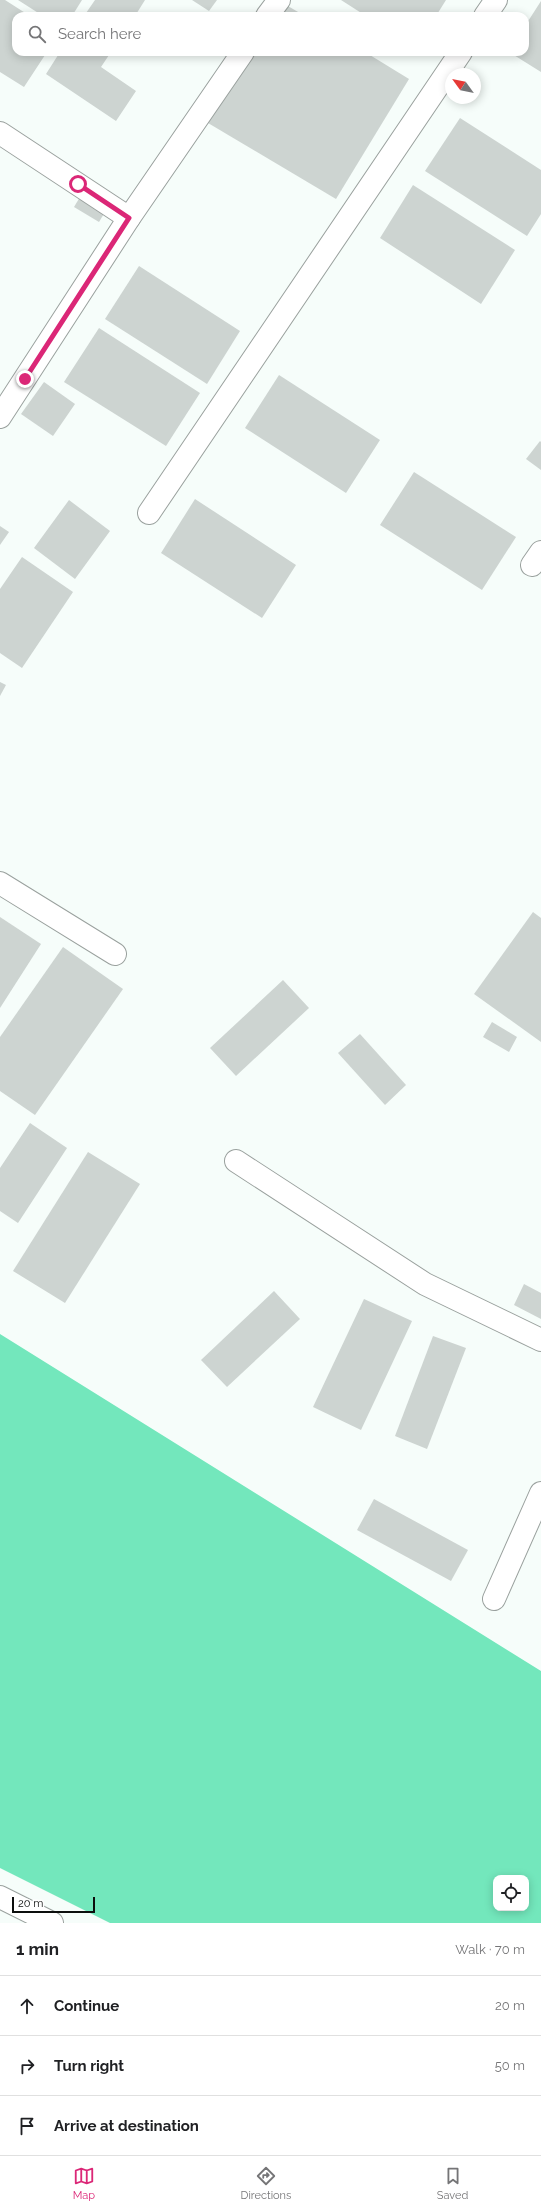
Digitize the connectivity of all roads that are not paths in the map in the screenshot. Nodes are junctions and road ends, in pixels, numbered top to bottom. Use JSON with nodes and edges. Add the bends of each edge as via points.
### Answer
{"nodes":[{"id":1,"x":279,"y":0,"type":"edge"},
{"id":2,"x":496,"y":0,"type":"edge"},
{"id":3,"x":270,"y":12,"type":"edge"},
{"id":4,"x":488,"y":12,"type":"edge"},
{"id":5,"x":240,"y":56,"type":"edge"},
{"id":6,"x":458,"y":56,"type":"edge"},
{"id":7,"x":0,"y":132,"type":"edge"},
{"id":8,"x":129,"y":218,"type":"junction"},
{"id":9,"x":0,"y":417,"type":"edge"},
{"id":10,"x":149,"y":513,"type":"dead end"},
{"id":11,"x":0,"y":883,"type":"edge"},
{"id":12,"x":115,"y":954,"type":"dead end"},
{"id":13,"x":236,"y":1161,"type":"dead end"},
{"id":14,"x":541,"y":1340,"type":"edge"},
{"id":15,"x":541,"y":1493,"type":"edge"},
{"id":16,"x":494,"y":1599,"type":"dead end"},
{"id":17,"x":0,"y":1897,"type":"edge"},
{"id":18,"x":52,"y":1923,"type":"edge"}],
"edges":[{"from":1,"to":3,"type":"street"},
{"from":2,"to":4,"type":"street"},
{"from":5,"to":8,"type":"street"},
{"from":6,"to":10,"type":"street"},
{"from":7,"to":8,"type":"street"},
{"from":8,"to":9,"type":"street"},
{"from":11,"to":12,"type":"street"},
{"from":13,"to":14,"type":"street","via":[[425,1284]]},
{"from":15,"to":16,"type":"street"},
{"from":17,"to":18,"type":"street"}]}
